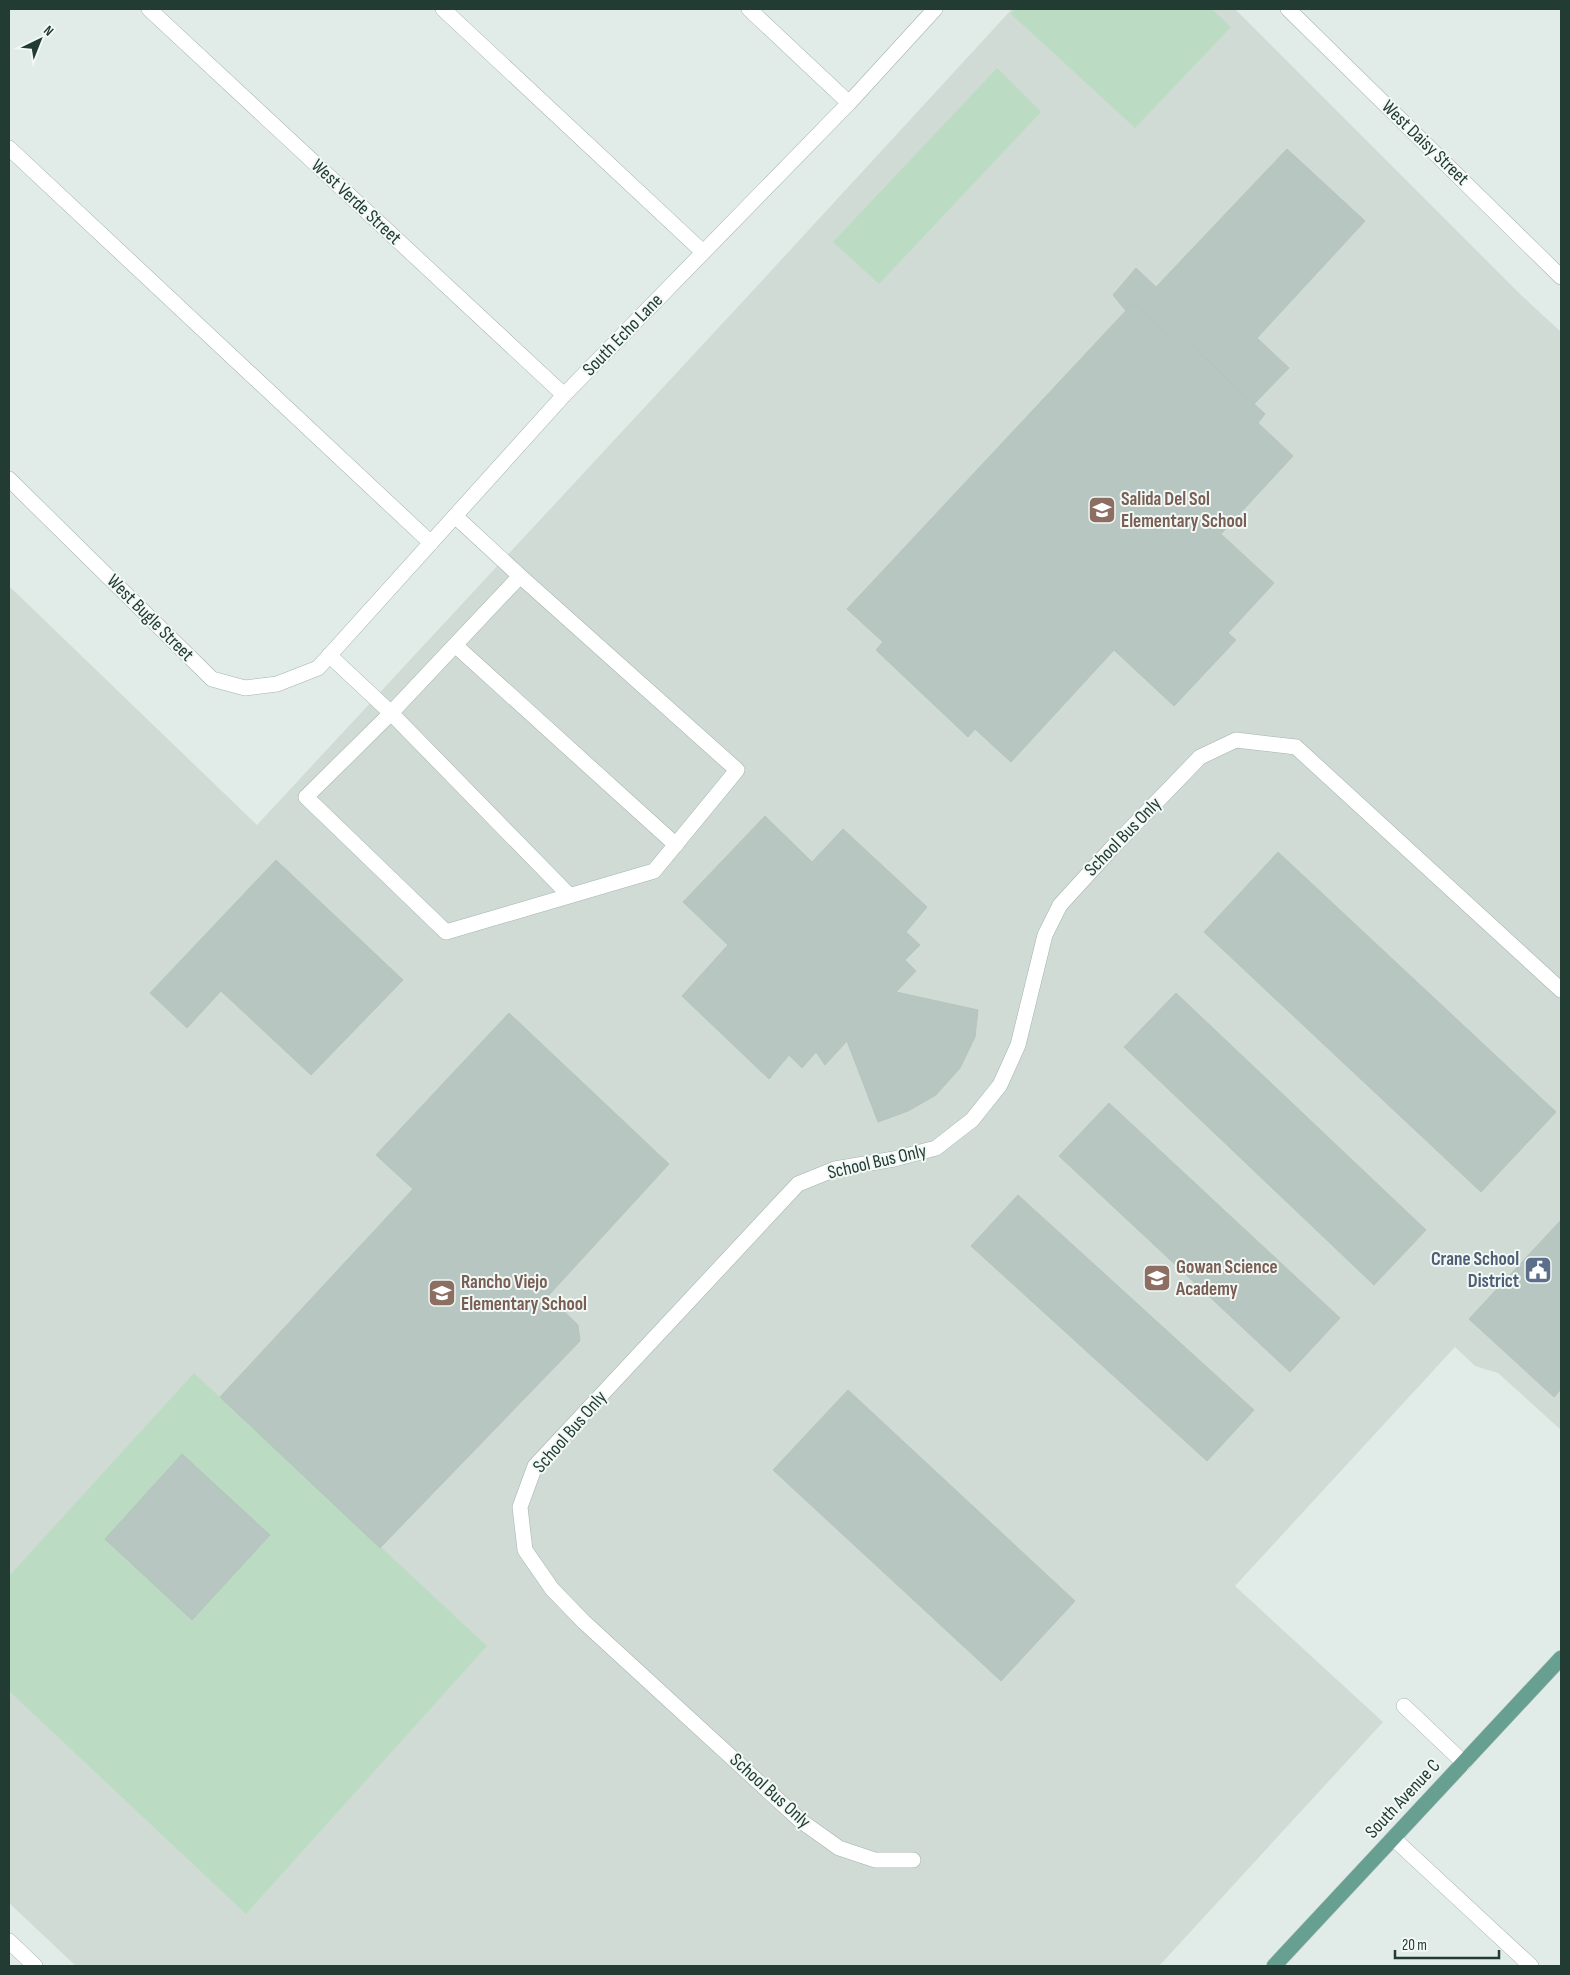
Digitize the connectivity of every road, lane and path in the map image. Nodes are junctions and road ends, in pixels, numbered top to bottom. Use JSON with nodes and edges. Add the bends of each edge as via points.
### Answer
{"nodes":[{"id":1,"x":149,"y":9,"type":"edge"},
{"id":2,"x":443,"y":9,"type":"edge"},
{"id":3,"x":749,"y":9,"type":"edge"},
{"id":4,"x":935,"y":9,"type":"edge"},
{"id":5,"x":1288,"y":9,"type":"edge"},
{"id":6,"x":849,"y":103,"type":"junction"},
{"id":7,"x":9,"y":148,"type":"edge"},
{"id":8,"x":703,"y":252,"type":"junction"},
{"id":9,"x":1561,"y":277,"type":"edge"},
{"id":10,"x":564,"y":395,"type":"junction"},
{"id":11,"x":9,"y":479,"type":"edge"},
{"id":12,"x":455,"y":516,"type":"junction"},
{"id":13,"x":431,"y":543,"type":"junction"},
{"id":14,"x":520,"y":576,"type":"junction"},
{"id":15,"x":455,"y":645,"type":"junction"},
{"id":16,"x":329,"y":656,"type":"junction"},
{"id":17,"x":318,"y":668,"type":"joint"},
{"id":18,"x":391,"y":713,"type":"junction"},
{"id":19,"x":676,"y":845,"type":"junction"},
{"id":20,"x":569,"y":896,"type":"junction"},
{"id":21,"x":1561,"y":990,"type":"edge"},
{"id":22,"x":1561,"y":1658,"type":"edge"},
{"id":23,"x":1404,"y":1706,"type":"dead end"},
{"id":24,"x":1464,"y":1763,"type":"junction"},
{"id":25,"x":1393,"y":1838,"type":"junction"},
{"id":26,"x":913,"y":1860,"type":"dead end"},
{"id":27,"x":9,"y":1941,"type":"edge"},
{"id":28,"x":35,"y":1966,"type":"edge"},
{"id":29,"x":1274,"y":1966,"type":"edge"},
{"id":30,"x":1531,"y":1966,"type":"edge"}],
"edges":[{"from":1,"to":10,"type":"street","name":"West Verde Street"},
{"from":2,"to":8,"type":"street"},
{"from":3,"to":6,"type":"street"},
{"from":4,"to":6,"type":"street","name":"South Echo Lane"},
{"from":5,"to":9,"type":"street","name":"West Daisy Street"},
{"from":6,"to":8,"type":"street","name":"South Echo Lane"},
{"from":7,"to":13,"type":"street"},
{"from":8,"to":10,"type":"street","name":"South Echo Lane"},
{"from":10,"to":12,"type":"street","name":"South Echo Lane"},
{"from":11,"to":17,"type":"street","name":"West Bugle Street","via":[[212,680],[245,688],[278,684]]},
{"from":12,"to":13,"type":"street","name":"South Echo Lane"},
{"from":12,"to":14,"type":"street"},
{"from":13,"to":16,"type":"street","name":"South Echo Lane"},
{"from":14,"to":15,"type":"street"},
{"from":14,"to":19,"type":"street","via":[[737,770]]},
{"from":15,"to":18,"type":"street"},
{"from":15,"to":19,"type":"street"},
{"from":16,"to":17,"type":"street","name":"South Echo Lane"},
{"from":16,"to":18,"type":"street"},
{"from":18,"to":20,"type":"street"},
{"from":18,"to":20,"type":"street","via":[[306,797],[446,932]]},
{"from":19,"to":20,"type":"street","via":[[654,871]]},
{"from":21,"to":26,"type":"street","name":"School Bus Only","via":[[1296,747],[1236,740],[1200,757],[1060,904],[1045,935],[1018,1045],[1000,1085],[972,1120],[936,1148],[835,1169],[798,1184],[535,1466],[520,1507],[525,1550],[552,1589],[800,1821],[838,1848],[875,1860]]},
{"from":22,"to":24,"type":"main road","name":"South Avenue C"},
{"from":23,"to":24,"type":"street"},
{"from":24,"to":25,"type":"main road","name":"South Avenue C"},
{"from":25,"to":29,"type":"main road","name":"South Avenue C"},
{"from":25,"to":30,"type":"street"},
{"from":27,"to":28,"type":"street"}]}
